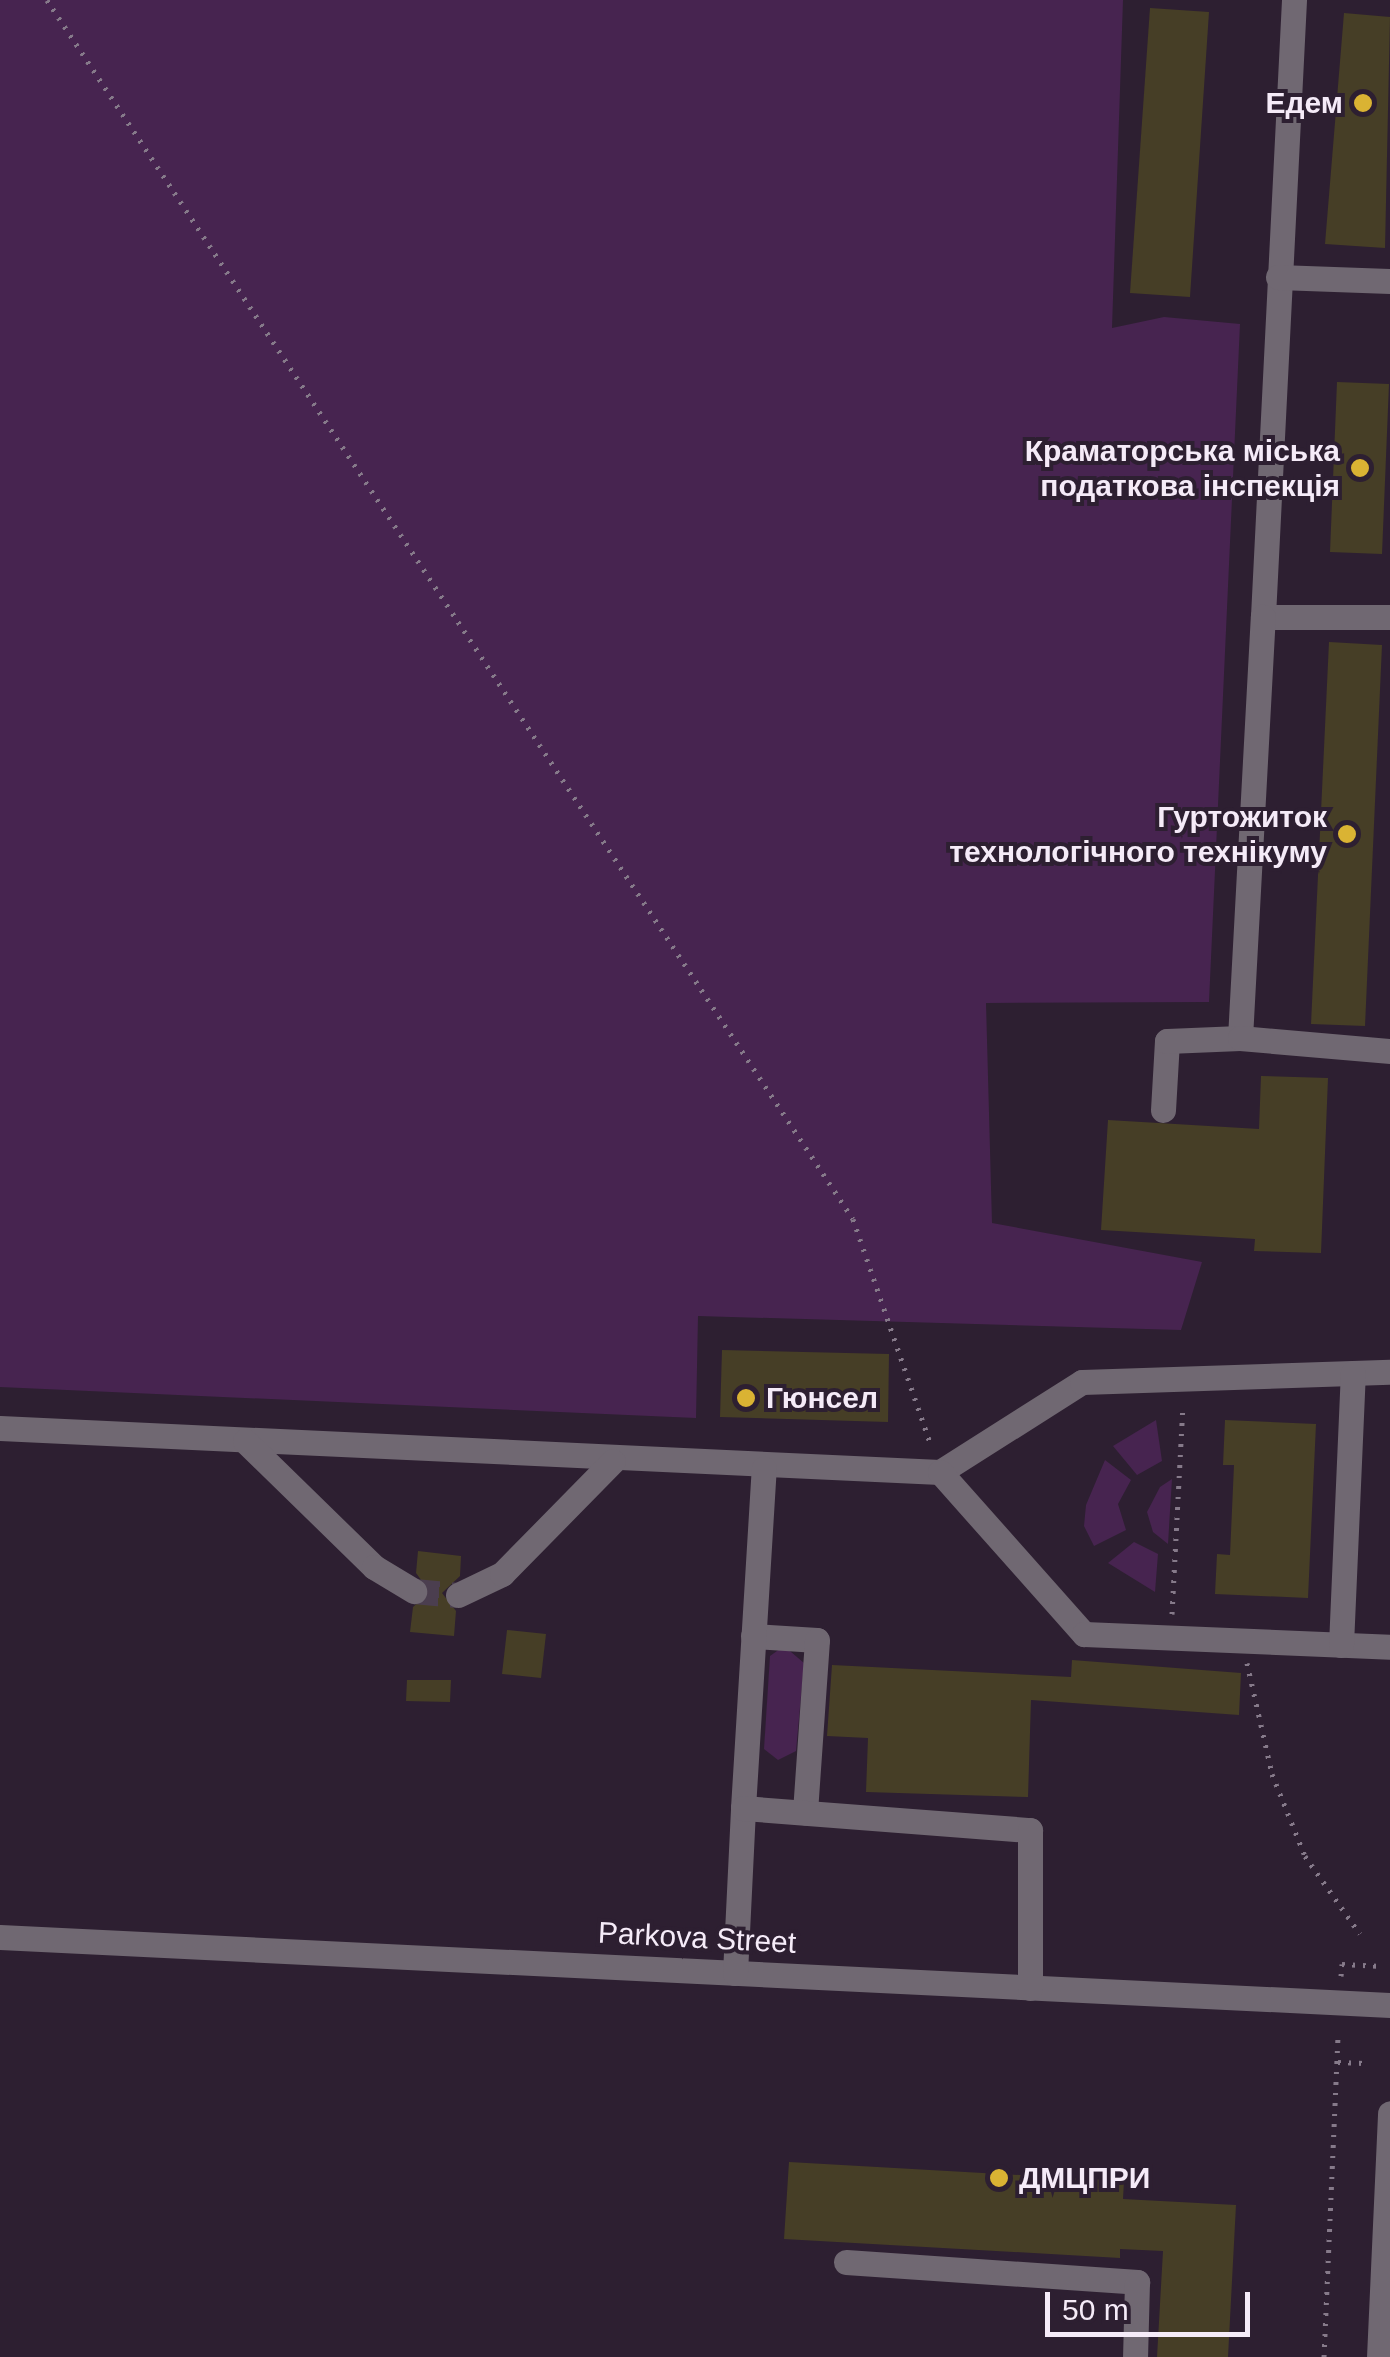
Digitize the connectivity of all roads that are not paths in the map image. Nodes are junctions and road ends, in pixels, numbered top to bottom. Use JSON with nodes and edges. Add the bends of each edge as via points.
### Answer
{"nodes":[{"id":1,"x":1294,"y":0,"type":"edge"},
{"id":2,"x":1278,"y":276,"type":"junction"},
{"id":3,"x":1390,"y":282,"type":"edge"},
{"id":4,"x":1390,"y":616,"type":"edge"},
{"id":5,"x":1263,"y":617,"type":"junction"},
{"id":6,"x":1240,"y":1038,"type":"junction"},
{"id":7,"x":1390,"y":1051,"type":"edge"},
{"id":8,"x":1162,"y":1110,"type":"dead end"},
{"id":9,"x":1390,"y":1372,"type":"edge"},
{"id":10,"x":1353,"y":1373,"type":"junction"},
{"id":11,"x":0,"y":1428,"type":"edge"},
{"id":12,"x":244,"y":1441,"type":"junction"},
{"id":13,"x":613,"y":1461,"type":"junction"},
{"id":14,"x":764,"y":1469,"type":"junction"},
{"id":15,"x":940,"y":1472,"type":"junction"},
{"id":16,"x":414,"y":1591,"type":"tunnel mouth"},
{"id":17,"x":458,"y":1595,"type":"tunnel mouth"},
{"id":18,"x":753,"y":1636,"type":"junction"},
{"id":19,"x":1341,"y":1645,"type":"junction"},
{"id":20,"x":1390,"y":1647,"type":"edge"},
{"id":21,"x":743,"y":1808,"type":"junction"},
{"id":22,"x":805,"y":1813,"type":"junction"},
{"id":23,"x":0,"y":1936,"type":"edge"},
{"id":24,"x":735,"y":1973,"type":"junction"},
{"id":25,"x":1030,"y":1988,"type":"junction"},
{"id":26,"x":1390,"y":2005,"type":"edge"},
{"id":27,"x":1390,"y":2113,"type":"edge"},
{"id":28,"x":846,"y":2262,"type":"dead end"},
{"id":29,"x":1135,"y":2357,"type":"edge"},
{"id":30,"x":1378,"y":2357,"type":"edge"}],
"edges":[{"from":1,"to":2,"type":"street"},
{"from":2,"to":3,"type":"street"},
{"from":2,"to":5,"type":"street"},
{"from":4,"to":5,"type":"street"},
{"from":5,"to":6,"type":"street"},
{"from":6,"to":7,"type":"street"},
{"from":6,"to":8,"type":"street","via":[[1166,1041]]},
{"from":9,"to":10,"type":"street"},
{"from":10,"to":15,"type":"street","via":[[1082,1382]]},
{"from":10,"to":19,"type":"street"},
{"from":11,"to":12,"type":"street"},
{"from":12,"to":13,"type":"street"},
{"from":12,"to":16,"type":"street","via":[[374,1567]]},
{"from":13,"to":14,"type":"street"},
{"from":13,"to":17,"type":"street","via":[[502,1574]]},
{"from":14,"to":15,"type":"street"},
{"from":14,"to":18,"type":"street"},
{"from":15,"to":19,"type":"street","via":[[1084,1634]]},
{"from":18,"to":21,"type":"street"},
{"from":18,"to":22,"type":"street","via":[[816,1640]]},
{"from":19,"to":20,"type":"street"},
{"from":21,"to":22,"type":"street"},
{"from":21,"to":24,"type":"street"},
{"from":22,"to":25,"type":"street","via":[[1030,1830]]},
{"from":23,"to":24,"type":"street","name":"Parkova Street"},
{"from":24,"to":25,"type":"street","name":"Parkova Street"},
{"from":25,"to":26,"type":"street","name":"Parkova Street"},
{"from":27,"to":30,"type":"street"},
{"from":28,"to":29,"type":"street","via":[[1137,2282]]}]}
